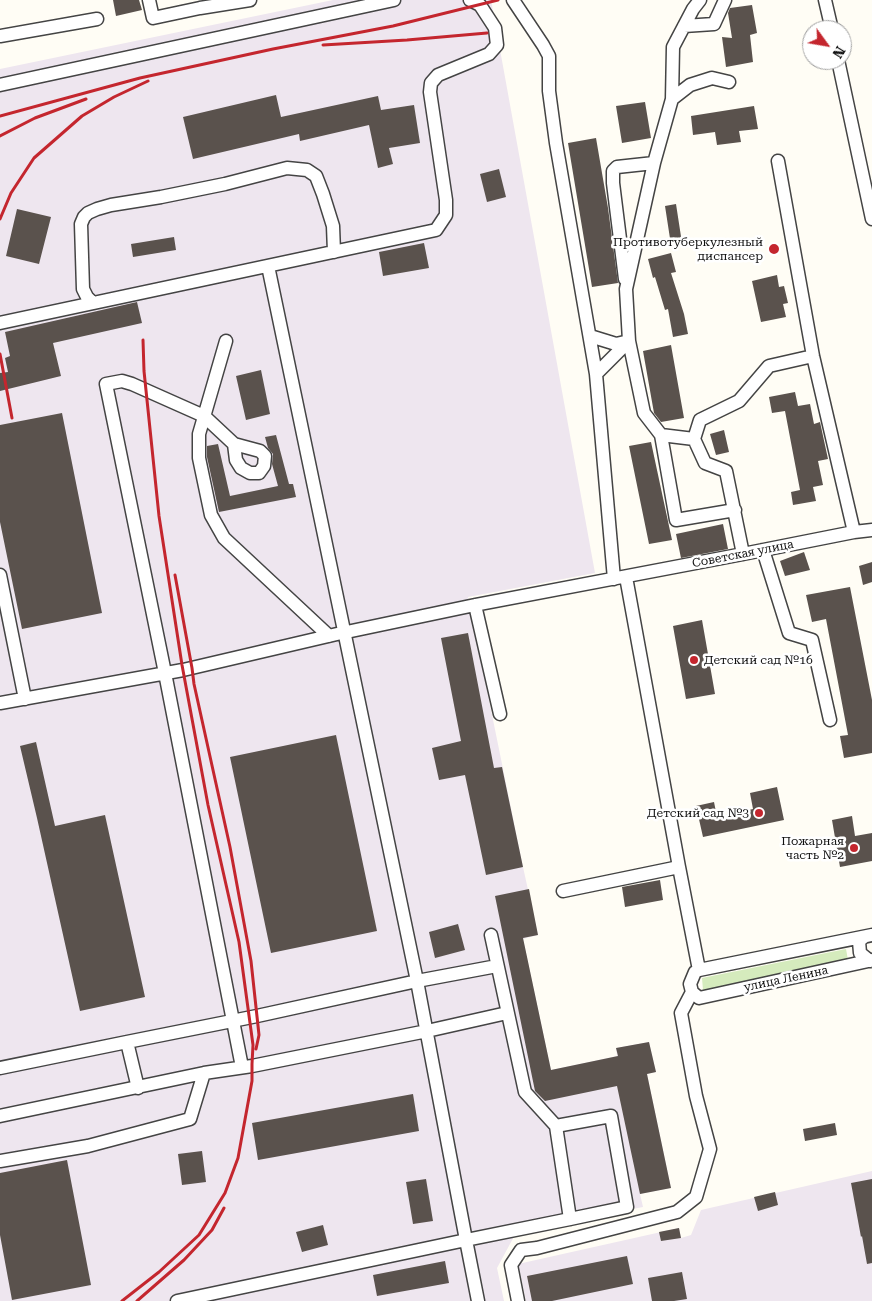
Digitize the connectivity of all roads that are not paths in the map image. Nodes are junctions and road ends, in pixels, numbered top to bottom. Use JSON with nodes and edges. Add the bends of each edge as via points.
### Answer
{"nodes":[{"id":1,"x":149,"y":0,"type":"edge"},
{"id":2,"x":250,"y":0,"type":"edge"},
{"id":3,"x":394,"y":0,"type":"edge"},
{"id":4,"x":470,"y":0,"type":"edge"},
{"id":5,"x":513,"y":0,"type":"edge"},
{"id":6,"x":700,"y":0,"type":"edge"},
{"id":7,"x":725,"y":0,"type":"edge"},
{"id":8,"x":825,"y":0,"type":"edge"},
{"id":9,"x":200,"y":4,"type":"edge"},
{"id":10,"x":97,"y":19,"type":"dead end"},
{"id":11,"x":830,"y":20,"type":"edge"},
{"id":12,"x":684,"y":26,"type":"junction"},
{"id":13,"x":0,"y":36,"type":"edge"},
{"id":14,"x":840,"y":70,"type":"edge"},
{"id":15,"x":728,"y":82,"type":"dead end"},
{"id":16,"x":0,"y":84,"type":"edge"},
{"id":17,"x":672,"y":99,"type":"junction"},
{"id":18,"x":778,"y":161,"type":"dead end"},
{"id":19,"x":654,"y":162,"type":"junction"},
{"id":20,"x":872,"y":219,"type":"edge"},
{"id":21,"x":334,"y":252,"type":"junction"},
{"id":22,"x":268,"y":266,"type":"junction"},
{"id":23,"x":626,"y":289,"type":"junction"},
{"id":24,"x":93,"y":303,"type":"junction"},
{"id":25,"x":0,"y":323,"type":"edge"},
{"id":26,"x":590,"y":336,"type":"junction"},
{"id":27,"x":226,"y":341,"type":"dead end"},
{"id":28,"x":629,"y":341,"type":"junction"},
{"id":29,"x":813,"y":356,"type":"junction"},
{"id":30,"x":596,"y":374,"type":"junction"},
{"id":31,"x":204,"y":416,"type":"junction"},
{"id":32,"x":661,"y":436,"type":"junction"},
{"id":33,"x":694,"y":439,"type":"junction"},
{"id":34,"x":234,"y":444,"type":"dead end"},
{"id":35,"x":735,"y":510,"type":"junction"},
{"id":36,"x":872,"y":530,"type":"edge"},
{"id":37,"x":854,"y":532,"type":"junction"},
{"id":38,"x":763,"y":550,"type":"junction"},
{"id":39,"x":743,"y":554,"type":"junction"},
{"id":40,"x":0,"y":575,"type":"edge"},
{"id":41,"x":620,"y":578,"type":"junction"},
{"id":42,"x":475,"y":605,"type":"junction"},
{"id":43,"x":345,"y":633,"type":"junction"},
{"id":44,"x":329,"y":636,"type":"junction"},
{"id":45,"x":165,"y":673,"type":"junction"},
{"id":46,"x":25,"y":699,"type":"junction"},
{"id":47,"x":0,"y":704,"type":"edge"},
{"id":48,"x":500,"y":714,"type":"dead end"},
{"id":49,"x":830,"y":720,"type":"dead end"},
{"id":50,"x":679,"y":866,"type":"junction"},
{"id":51,"x":563,"y":891,"type":"dead end"},
{"id":52,"x":491,"y":935,"type":"dead end"},
{"id":53,"x":868,"y":936,"type":"edge"},
{"id":54,"x":871,"y":961,"type":"edge"},
{"id":55,"x":497,"y":966,"type":"junction"},
{"id":56,"x":699,"y":970,"type":"junction"},
{"id":57,"x":417,"y":980,"type":"junction"},
{"id":58,"x":696,"y":995,"type":"junction"},
{"id":59,"x":507,"y":1013,"type":"junction"},
{"id":60,"x":233,"y":1020,"type":"junction"},
{"id":61,"x":427,"y":1031,"type":"junction"},
{"id":62,"x":127,"y":1042,"type":"junction"},
{"id":63,"x":242,"y":1067,"type":"junction"},
{"id":64,"x":0,"y":1068,"type":"edge"},
{"id":65,"x":204,"y":1073,"type":"junction"},
{"id":66,"x":138,"y":1088,"type":"junction"},
{"id":67,"x":0,"y":1116,"type":"edge"},
{"id":68,"x":556,"y":1126,"type":"junction"},
{"id":69,"x":0,"y":1161,"type":"edge"},
{"id":70,"x":570,"y":1219,"type":"junction"},
{"id":71,"x":466,"y":1240,"type":"junction"},
{"id":72,"x":178,"y":1301,"type":"edge"},
{"id":73,"x":478,"y":1301,"type":"edge"},
{"id":74,"x":518,"y":1301,"type":"edge"}],
"edges":[{"from":1,"to":9,"type":"street","via":[[153,18]]},
{"from":2,"to":9,"type":"street"},
{"from":3,"to":16,"type":"street"},
{"from":4,"to":21,"type":"street","via":[[480,5],[496,28],[497,45],[489,54],[438,75],[431,83],[446,215],[436,230]]},
{"from":5,"to":26,"type":"street","via":[[548,56],[556,143]]},
{"from":6,"to":12,"type":"street"},
{"from":7,"to":12,"type":"street","via":[[714,24]]},
{"from":8,"to":11,"type":"street"},
{"from":10,"to":13,"type":"street"},
{"from":12,"to":17,"type":"street","via":[[673,47]]},
{"from":14,"to":20,"type":"street"},
{"from":15,"to":17,"type":"street","via":[[712,78],[690,85]]},
{"from":17,"to":19,"type":"street"},
{"from":18,"to":29,"type":"street"},
{"from":19,"to":23,"type":"street"},
{"from":19,"to":23,"type":"street","via":[[617,167],[612,171]]},
{"from":21,"to":22,"type":"street"},
{"from":21,"to":24,"type":"street","via":[[333,226],[323,194],[316,176],[307,170],[287,168],[225,184],[110,205],[88,213],[81,224],[83,289]]},
{"from":22,"to":24,"type":"street"},
{"from":22,"to":43,"type":"street"},
{"from":23,"to":28,"type":"street"},
{"from":24,"to":25,"type":"street"},
{"from":26,"to":28,"type":"street","via":[[616,344]]},
{"from":26,"to":30,"type":"street"},
{"from":27,"to":31,"type":"street"},
{"from":28,"to":30,"type":"street"},
{"from":28,"to":32,"type":"street","via":[[644,413]]},
{"from":29,"to":33,"type":"street","via":[[769,366],[739,401],[700,420]]},
{"from":29,"to":37,"type":"street"},
{"from":30,"to":41,"type":"street"},
{"from":31,"to":34,"type":"street"},
{"from":31,"to":44,"type":"street","via":[[199,434],[199,458],[211,515],[224,538]]},
{"from":31,"to":45,"type":"street","via":[[132,384],[122,381],[106,384]]},
{"from":32,"to":33,"type":"street"},
{"from":32,"to":35,"type":"street","via":[[676,520]]},
{"from":33,"to":35,"type":"street","via":[[705,463],[726,471]]},
{"from":35,"to":39,"type":"street"},
{"from":36,"to":37,"type":"street","name":"Советская улица"},
{"from":37,"to":38,"type":"street","name":"Советская улица"},
{"from":38,"to":39,"type":"street","name":"Советская улица"},
{"from":38,"to":49,"type":"street","via":[[789,633],[812,640]]},
{"from":39,"to":41,"type":"street","name":"Советская улица"},
{"from":40,"to":46,"type":"street"},
{"from":41,"to":42,"type":"street","name":"Советская улица"},
{"from":41,"to":50,"type":"street"},
{"from":42,"to":43,"type":"street","name":"Советская улица"},
{"from":42,"to":48,"type":"street"},
{"from":43,"to":44,"type":"street","name":"Советская улица"},
{"from":43,"to":57,"type":"street"},
{"from":44,"to":45,"type":"street","name":"Советская улица"},
{"from":45,"to":46,"type":"street","name":"Советская улица"},
{"from":45,"to":60,"type":"street"},
{"from":46,"to":47,"type":"street","name":"Советская улица"},
{"from":50,"to":51,"type":"street"},
{"from":50,"to":56,"type":"street"},
{"from":52,"to":55,"type":"street"},
{"from":53,"to":54,"type":"street","via":[[859,941],[860,953]]},
{"from":53,"to":56,"type":"street"},
{"from":54,"to":58,"type":"street","name":"улица Ленина"},
{"from":55,"to":57,"type":"street"},
{"from":55,"to":59,"type":"street"},
{"from":56,"to":58,"type":"street","via":[[690,984]]},
{"from":57,"to":60,"type":"street"},
{"from":57,"to":61,"type":"street"},
{"from":58,"to":74,"type":"street","via":[[681,1012],[696,1096],[710,1149],[696,1197],[677,1212],[521,1250],[511,1265]]},
{"from":59,"to":61,"type":"street"},
{"from":59,"to":68,"type":"street","via":[[525,1092]]},
{"from":60,"to":62,"type":"street"},
{"from":60,"to":63,"type":"street"},
{"from":61,"to":63,"type":"street"},
{"from":61,"to":71,"type":"street"},
{"from":62,"to":64,"type":"street"},
{"from":62,"to":66,"type":"street"},
{"from":63,"to":65,"type":"street"},
{"from":65,"to":66,"type":"street"},
{"from":65,"to":69,"type":"street","via":[[190,1119],[88,1146]]},
{"from":66,"to":67,"type":"street"},
{"from":68,"to":70,"type":"street"},
{"from":68,"to":70,"type":"street","via":[[611,1116],[627,1207]]},
{"from":70,"to":71,"type":"street"},
{"from":71,"to":72,"type":"street"},
{"from":71,"to":73,"type":"street"}]}
